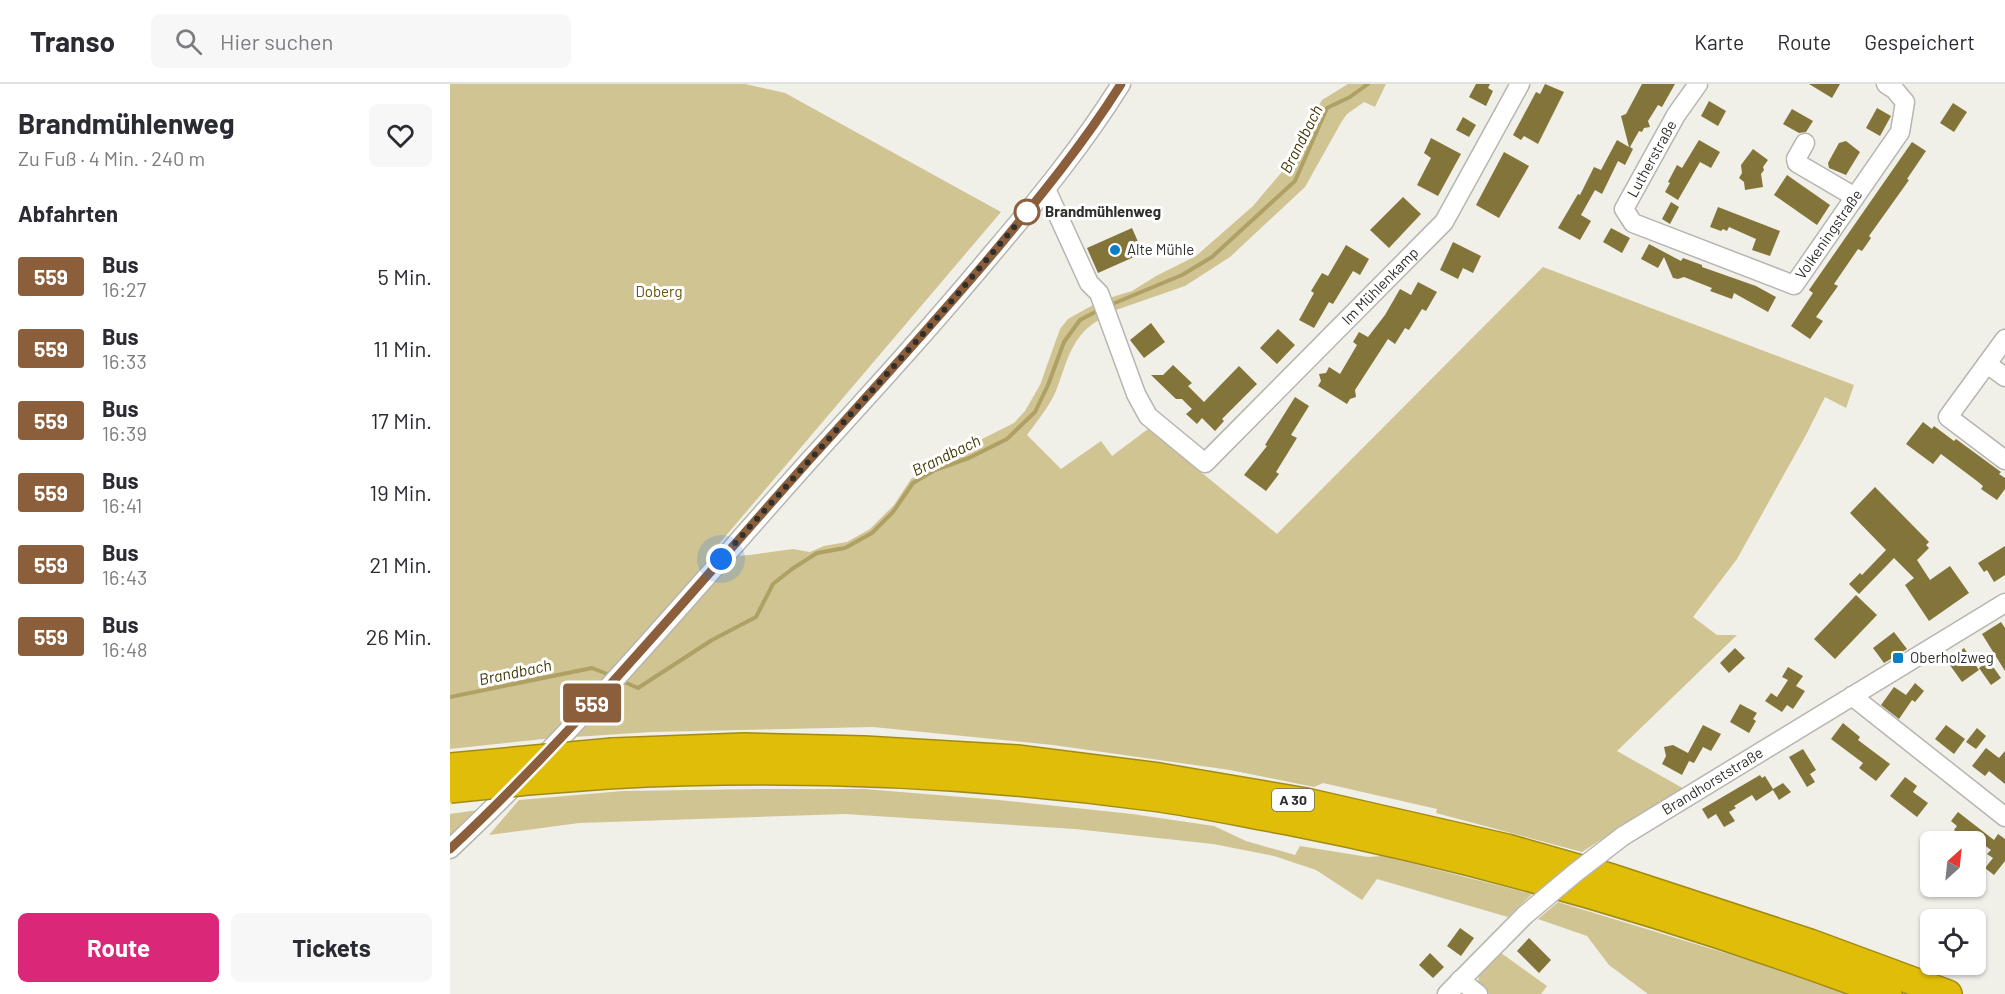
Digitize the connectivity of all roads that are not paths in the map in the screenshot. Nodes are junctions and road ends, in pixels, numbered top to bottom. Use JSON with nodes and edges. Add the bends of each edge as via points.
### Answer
{"nodes":[{"id":1,"x":1121,"y":84,"type":"edge"},
{"id":2,"x":1520,"y":84,"type":"edge"},
{"id":3,"x":1698,"y":84,"type":"edge"},
{"id":4,"x":1886,"y":84,"type":"edge"},
{"id":5,"x":1805,"y":143,"type":"dead end"},
{"id":6,"x":1046,"y":189,"type":"junction"},
{"id":7,"x":1855,"y":197,"type":"junction"},
{"id":8,"x":1681,"y":242,"type":"joint"},
{"id":9,"x":2005,"y":339,"type":"edge"},
{"id":10,"x":1987,"y":364,"type":"junction"},
{"id":11,"x":2005,"y":377,"type":"edge"},
{"id":12,"x":2005,"y":460,"type":"edge"},
{"id":13,"x":2005,"y":603,"type":"edge"},
{"id":14,"x":1852,"y":696,"type":"junction"},
{"id":15,"x":610,"y":764,"type":"junction"},
{"id":16,"x":450,"y":767,"type":"edge"},
{"id":17,"x":450,"y":789,"type":"edge"},
{"id":18,"x":2005,"y":817,"type":"edge"},
{"id":19,"x":450,"y":849,"type":"edge"},
{"id":20,"x":1460,"y":980,"type":"junction"},
{"id":21,"x":1446,"y":994,"type":"edge"},
{"id":22,"x":1478,"y":994,"type":"edge"},
{"id":23,"x":1888,"y":994,"type":"edge"},
{"id":24,"x":1948,"y":994,"type":"edge"}],
"edges":[{"from":1,"to":6,"type":"street"},
{"from":2,"to":6,"type":"street","name":"Im Mühlenkamp","via":[[1444,222],[1206,463],[1148,416],[1136,394],[1099,293],[1089,283]]},
{"from":3,"to":8,"type":"street","name":"Lutherstraße","via":[[1676,115],[1624,209],[1634,223]]},
{"from":4,"to":7,"type":"street","name":"Volkeningstraße","via":[[1905,102],[1900,132]]},
{"from":5,"to":7,"type":"street","via":[[1797,163]]},
{"from":6,"to":19,"type":"street","via":[[939,316],[632,660]]},
{"from":7,"to":8,"type":"street","name":"Volkeningstraße","via":[[1794,285]]},
{"from":9,"to":10,"type":"street"},
{"from":10,"to":11,"type":"street"},
{"from":10,"to":12,"type":"street","via":[[1948,417]]},
{"from":13,"to":14,"type":"street","name":"Brandhorststraße"},
{"from":14,"to":18,"type":"street"},
{"from":14,"to":20,"type":"street","name":"Brandhorststraße","bridge":true,"via":[[1623,836],[1525,915]]},
{"from":15,"to":16,"type":"highway","number":"A 30","bridge":true},
{"from":15,"to":17,"type":"highway","number":"A 30","bridge":true,"via":[[528,780]]},
{"from":15,"to":23,"type":"highway","number":"A 30","via":[[864,771],[1012,781],[1166,799],[1346,832],[1503,870],[1803,962]]},
{"from":15,"to":24,"type":"highway","number":"A 30","via":[[765,748],[864,750],[1017,759],[1159,777],[1306,802],[1507,848],[1612,878],[1810,943]]},
{"from":20,"to":21,"type":"street","name":"Brandhorststraße"},
{"from":20,"to":22,"type":"street"}]}
